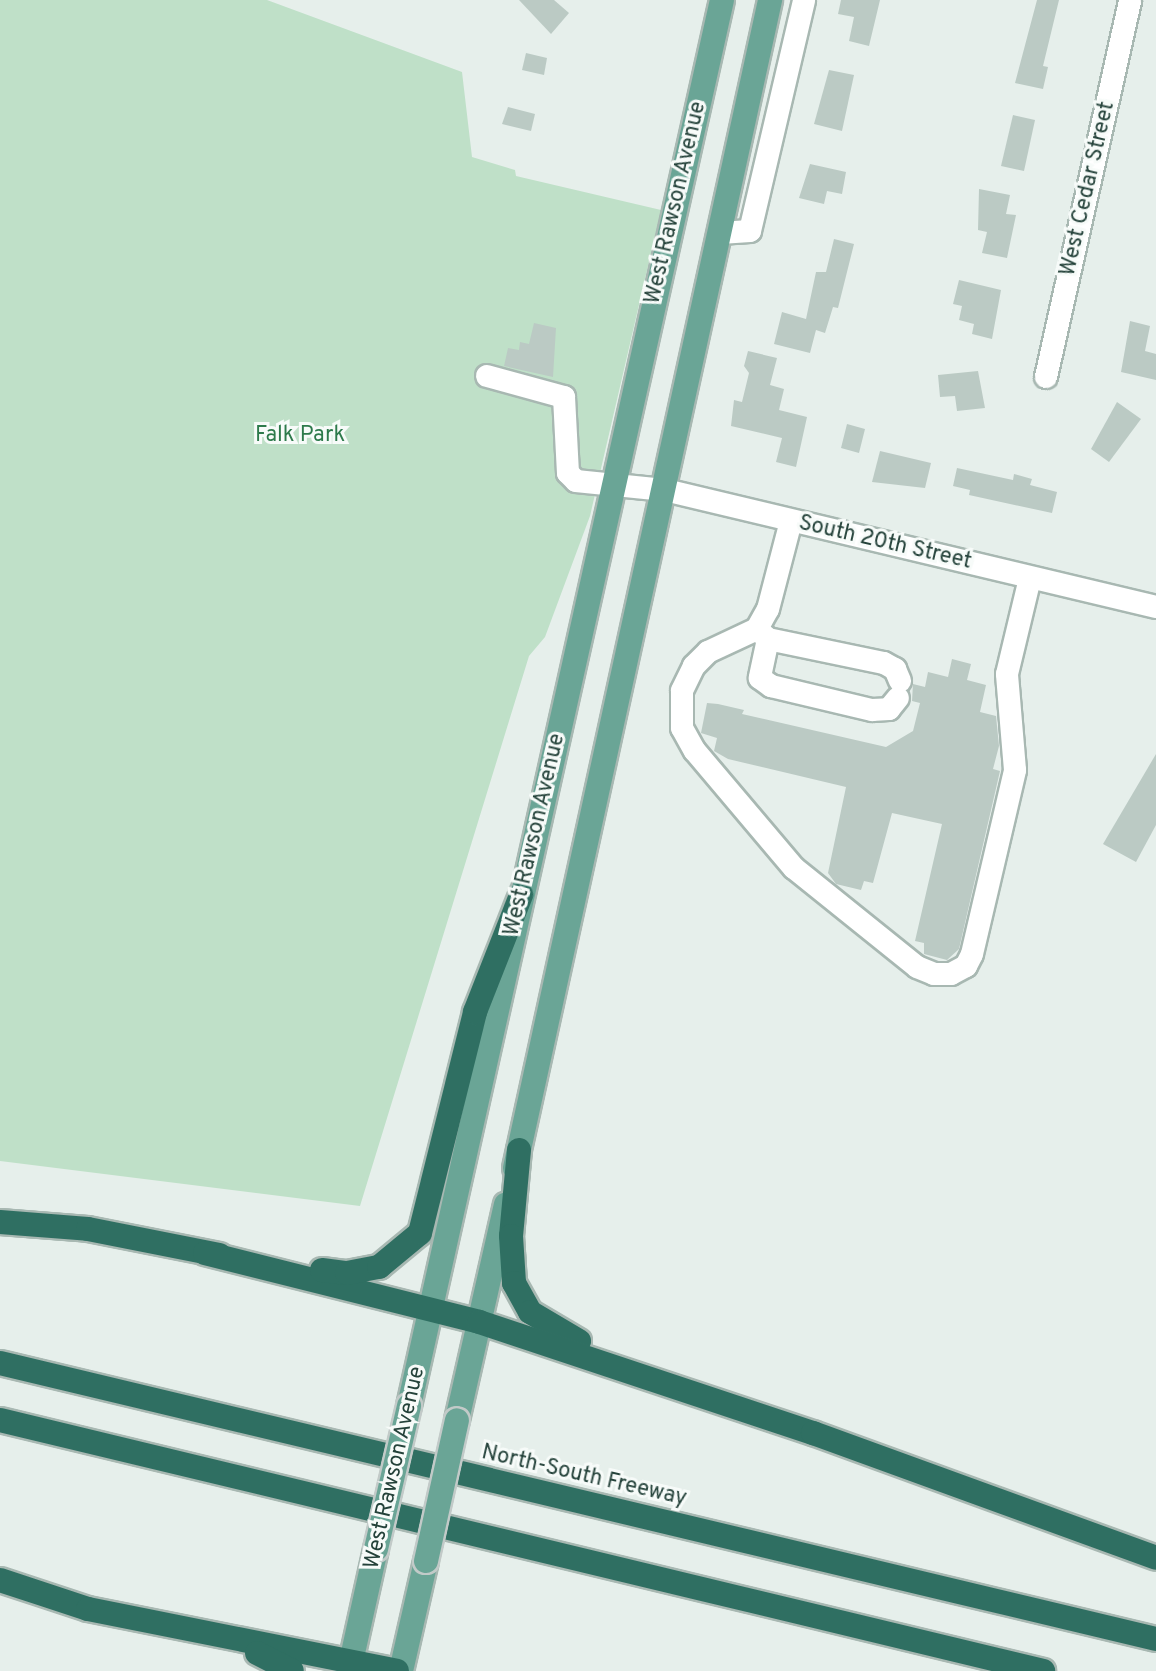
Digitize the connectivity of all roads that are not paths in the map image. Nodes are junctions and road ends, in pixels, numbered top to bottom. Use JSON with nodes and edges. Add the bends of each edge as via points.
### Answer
{"nodes":[{"id":1,"x":722,"y":0,"type":"edge"},
{"id":2,"x":770,"y":0,"type":"edge"},
{"id":3,"x":804,"y":0,"type":"edge"},
{"id":4,"x":1130,"y":0,"type":"edge"},
{"id":5,"x":720,"y":233,"type":"junction"},
{"id":6,"x":487,"y":376,"type":"dead end"},
{"id":7,"x":1046,"y":377,"type":"dead end"},
{"id":8,"x":614,"y":487,"type":"junction"},
{"id":9,"x":665,"y":490,"type":"junction"},
{"id":10,"x":791,"y":521,"type":"junction"},
{"id":11,"x":1030,"y":578,"type":"junction"},
{"id":12,"x":1156,"y":607,"type":"edge"},
{"id":13,"x":762,"y":634,"type":"junction"},
{"id":14,"x":521,"y":895,"type":"junction"},
{"id":15,"x":519,"y":1150,"type":"junction"},
{"id":16,"x":0,"y":1222,"type":"edge"},
{"id":17,"x":205,"y":1253,"type":"junction"},
{"id":18,"x":431,"y":1309,"type":"junction"},
{"id":19,"x":479,"y":1322,"type":"junction"},
{"id":20,"x":0,"y":1363,"type":"edge"},
{"id":21,"x":668,"y":1383,"type":"junction"},
{"id":22,"x":0,"y":1420,"type":"edge"},
{"id":23,"x":1156,"y":1558,"type":"edge"},
{"id":24,"x":0,"y":1580,"type":"edge"},
{"id":25,"x":226,"y":1639,"type":"junction"},
{"id":26,"x":1156,"y":1639,"type":"edge"},
{"id":27,"x":350,"y":1667,"type":"edge"},
{"id":28,"x":292,"y":1671,"type":"edge"},
{"id":29,"x":399,"y":1671,"type":"edge"},
{"id":30,"x":1043,"y":1671,"type":"edge"}],
"edges":[{"from":1,"to":8,"type":"main road","name":"West Rawson Avenue"},
{"from":2,"to":5,"type":"main road"},
{"from":3,"to":5,"type":"street","via":[[750,231]]},
{"from":4,"to":7,"type":"street","name":"West Cedar Street"},
{"from":5,"to":9,"type":"main road"},
{"from":6,"to":8,"type":"street","name":"South 20th Street","via":[[557,391],[567,412],[568,473],[576,481]]},
{"from":8,"to":9,"type":"street","name":"South 20th Street"},
{"from":8,"to":14,"type":"main road","name":"West Rawson Avenue"},
{"from":9,"to":10,"type":"street","name":"South 20th Street"},
{"from":9,"to":15,"type":"main road"},
{"from":10,"to":11,"type":"street","name":"South 20th Street"},
{"from":10,"to":13,"type":"street"},
{"from":11,"to":12,"type":"street","name":"South 20th Street"},
{"from":11,"to":13,"type":"street","via":[[1007,674],[1015,770],[972,954],[966,966],[951,974],[917,967],[794,868],[682,728],[682,691],[694,666],[708,652]]},
{"from":13,"to":13,"type":"street","via":[[884,663],[895,669],[899,690],[889,709],[872,710],[771,686],[760,678]]},
{"from":14,"to":17,"type":"highway","via":[[475,1012],[428,1219],[413,1242],[379,1267],[347,1273]]},
{"from":14,"to":18,"type":"main road","name":"West Rawson Avenue"},
{"from":15,"to":19,"type":"main road"},
{"from":15,"to":21,"type":"highway","via":[[511,1236],[520,1298],[548,1326]]},
{"from":16,"to":17,"type":"highway","via":[[88,1229]]},
{"from":17,"to":18,"type":"highway"},
{"from":18,"to":19,"type":"highway"},
{"from":18,"to":27,"type":"main road","name":"West Rawson Avenue","bridge":true},
{"from":19,"to":21,"type":"highway"},
{"from":19,"to":29,"type":"main road","bridge":true},
{"from":20,"to":26,"type":"highway","name":"North-South Freeway"},
{"from":21,"to":23,"type":"highway"},
{"from":22,"to":30,"type":"highway"},
{"from":24,"to":25,"type":"highway","via":[[88,1609]]},
{"from":25,"to":27,"type":"highway"},
{"from":25,"to":28,"type":"highway"},
{"from":27,"to":29,"type":"highway"}]}
